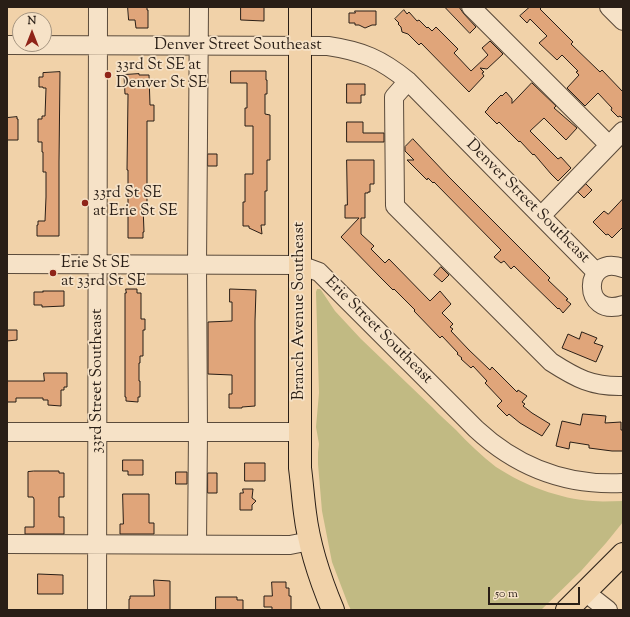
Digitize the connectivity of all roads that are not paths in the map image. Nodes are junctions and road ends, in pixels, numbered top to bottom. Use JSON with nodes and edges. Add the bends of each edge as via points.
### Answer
{"nodes":[{"id":1,"x":98,"y":7,"type":"edge"},
{"id":2,"x":199,"y":7,"type":"edge"},
{"id":3,"x":300,"y":7,"type":"edge"},
{"id":4,"x":471,"y":7,"type":"edge"},
{"id":5,"x":609,"y":7,"type":"edge"},
{"id":6,"x":623,"y":21,"type":"edge"},
{"id":7,"x":7,"y":45,"type":"edge"},
{"id":8,"x":98,"y":45,"type":"junction"},
{"id":9,"x":199,"y":45,"type":"junction"},
{"id":10,"x":300,"y":46,"type":"junction"},
{"id":11,"x":408,"y":81,"type":"junction"},
{"id":12,"x":623,"y":131,"type":"edge"},
{"id":13,"x":609,"y":145,"type":"junction"},
{"id":14,"x":541,"y":216,"type":"junction"},
{"id":15,"x":7,"y":264,"type":"edge"},
{"id":16,"x":98,"y":264,"type":"junction"},
{"id":17,"x":197,"y":265,"type":"junction"},
{"id":18,"x":300,"y":265,"type":"junction"},
{"id":19,"x":623,"y":268,"type":"edge"},
{"id":20,"x":596,"y":272,"type":"junction"},
{"id":21,"x":623,"y":305,"type":"edge"},
{"id":22,"x":623,"y":386,"type":"edge"},
{"id":23,"x":7,"y":432,"type":"edge"},
{"id":24,"x":97,"y":432,"type":"junction"},
{"id":25,"x":198,"y":432,"type":"junction"},
{"id":26,"x":300,"y":432,"type":"junction"},
{"id":27,"x":623,"y":483,"type":"edge"},
{"id":28,"x":310,"y":541,"type":"junction"},
{"id":29,"x":7,"y":544,"type":"edge"},
{"id":30,"x":97,"y":544,"type":"junction"},
{"id":31,"x":197,"y":544,"type":"junction"},
{"id":32,"x":623,"y":554,"type":"edge"},
{"id":33,"x":585,"y":592,"type":"junction"},
{"id":34,"x":97,"y":610,"type":"edge"},
{"id":35,"x":333,"y":610,"type":"edge"},
{"id":36,"x":567,"y":610,"type":"edge"},
{"id":37,"x":608,"y":610,"type":"edge"}],
"edges":[{"from":1,"to":8,"type":"street","name":"33rd Street Southeast"},
{"from":2,"to":9,"type":"street"},
{"from":3,"to":10,"type":"main road","name":"Branch Avenue Southeast"},
{"from":4,"to":13,"type":"street"},
{"from":5,"to":6,"type":"street"},
{"from":7,"to":8,"type":"street","name":"Denver Street Southeast"},
{"from":8,"to":9,"type":"street","name":"Denver Street Southeast"},
{"from":8,"to":16,"type":"street","name":"33rd Street Southeast"},
{"from":9,"to":10,"type":"street","name":"Denver Street Southeast"},
{"from":9,"to":17,"type":"street"},
{"from":10,"to":11,"type":"street","name":"Denver Street Southeast","via":[[328,46],[364,54],[384,63]]},
{"from":10,"to":18,"type":"main road","name":"Branch Avenue Southeast"},
{"from":11,"to":14,"type":"street","name":"Denver Street Southeast"},
{"from":11,"to":22,"type":"street","via":[[394,97],[394,206],[551,362],[590,383]]},
{"from":12,"to":13,"type":"street"},
{"from":13,"to":14,"type":"street"},
{"from":14,"to":20,"type":"street","name":"Denver Street Southeast"},
{"from":15,"to":16,"type":"street","name":"Erie Street Southeast"},
{"from":16,"to":17,"type":"street","name":"Erie Street Southeast"},
{"from":16,"to":24,"type":"street","name":"33rd Street Southeast"},
{"from":17,"to":18,"type":"street","name":"Erie Street Southeast"},
{"from":17,"to":25,"type":"street"},
{"from":18,"to":26,"type":"main road","name":"Branch Avenue Southeast"},
{"from":18,"to":27,"type":"street","name":"Erie Street Southeast","via":[[319,272],[471,424],[499,448],[524,464],[562,478],[597,483]]},
{"from":19,"to":20,"type":"street","via":[[609,265]]},
{"from":20,"to":21,"type":"street","via":[[591,286],[596,300],[609,307]]},
{"from":23,"to":24,"type":"street"},
{"from":24,"to":25,"type":"street"},
{"from":24,"to":30,"type":"street","name":"33rd Street Southeast"},
{"from":25,"to":26,"type":"street"},
{"from":25,"to":31,"type":"street"},
{"from":26,"to":28,"type":"main road","name":"Branch Avenue Southeast","via":[[300,468]]},
{"from":28,"to":31,"type":"street","via":[[290,545]]},
{"from":28,"to":35,"type":"main road","name":"Branch Avenue Southeast"},
{"from":29,"to":30,"type":"street"},
{"from":30,"to":31,"type":"street"},
{"from":30,"to":34,"type":"street","name":"33rd Street Southeast"},
{"from":32,"to":33,"type":"main road"},
{"from":33,"to":36,"type":"main road"},
{"from":33,"to":37,"type":"street"}]}
